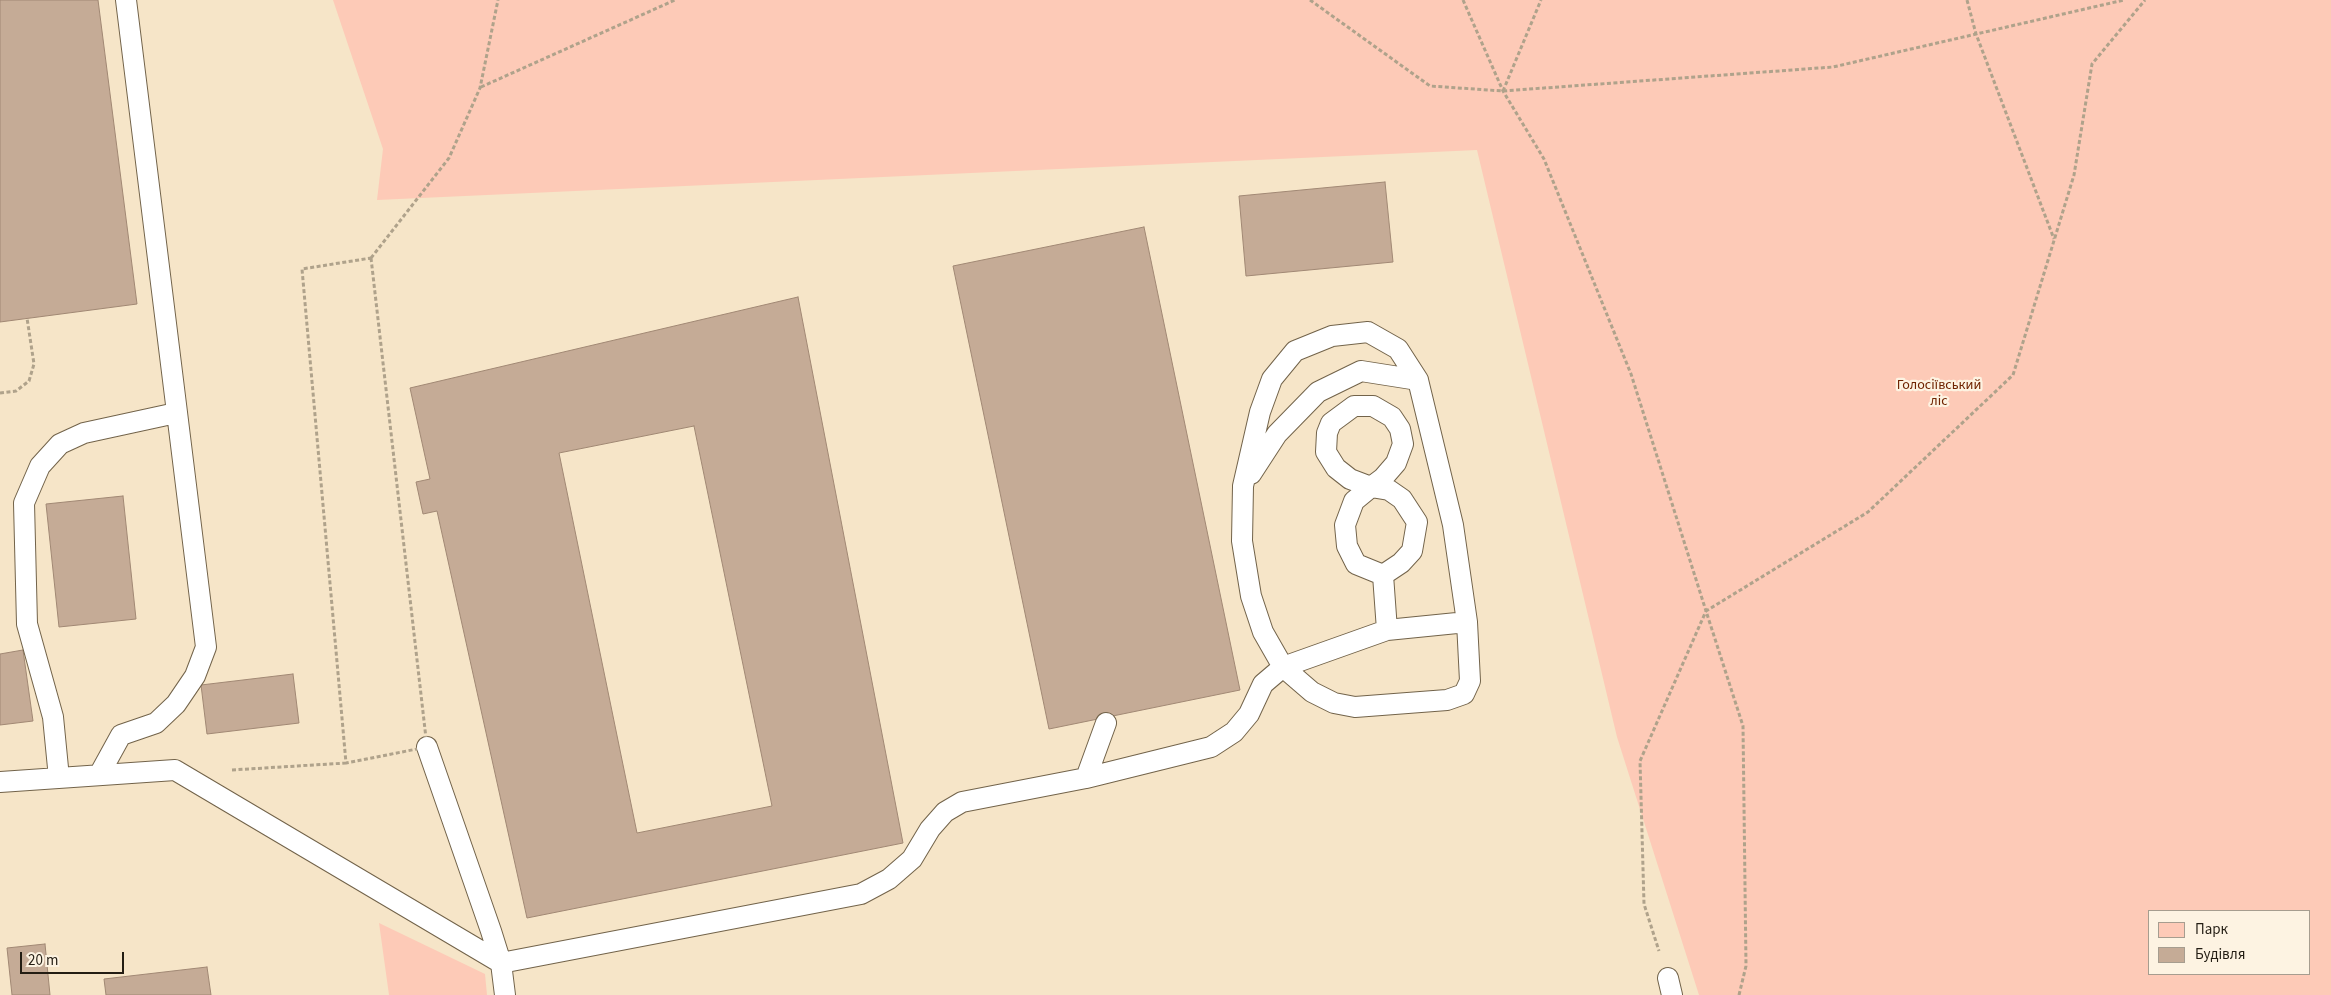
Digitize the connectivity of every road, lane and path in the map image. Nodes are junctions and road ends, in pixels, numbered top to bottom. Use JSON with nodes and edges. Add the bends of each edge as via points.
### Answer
{"nodes":[{"id":1,"x":126,"y":0,"type":"edge"},
{"id":2,"x":498,"y":0,"type":"edge"},
{"id":3,"x":675,"y":0,"type":"edge"},
{"id":4,"x":1310,"y":0,"type":"edge"},
{"id":5,"x":1462,"y":0,"type":"edge"},
{"id":6,"x":1541,"y":0,"type":"edge"},
{"id":7,"x":1967,"y":0,"type":"edge"},
{"id":8,"x":2124,"y":0,"type":"edge"},
{"id":9,"x":2145,"y":0,"type":"edge"},
{"id":10,"x":1976,"y":34,"type":"junction"},
{"id":11,"x":480,"y":88,"type":"junction"},
{"id":12,"x":1503,"y":91,"type":"junction"},
{"id":13,"x":2054,"y":239,"type":"junction"},
{"id":14,"x":371,"y":258,"type":"junction"},
{"id":15,"x":28,"y":318,"type":"dead end"},
{"id":16,"x":1418,"y":380,"type":"junction"},
{"id":17,"x":0,"y":393,"type":"edge"},
{"id":18,"x":176,"y":413,"type":"junction"},
{"id":19,"x":1243,"y":486,"type":"junction"},
{"id":20,"x":1383,"y":575,"type":"junction"},
{"id":21,"x":1706,"y":611,"type":"junction"},
{"id":22,"x":1467,"y":622,"type":"junction"},
{"id":23,"x":1388,"y":630,"type":"junction"},
{"id":24,"x":1283,"y":667,"type":"junction"},
{"id":25,"x":1106,"y":723,"type":"dead end"},
{"id":26,"x":427,"y":747,"type":"junction"},
{"id":27,"x":346,"y":763,"type":"junction"},
{"id":28,"x":229,"y":770,"type":"dead end"},
{"id":29,"x":99,"y":775,"type":"junction"},
{"id":30,"x":59,"y":778,"type":"junction"},
{"id":31,"x":1086,"y":778,"type":"junction"},
{"id":32,"x":0,"y":782,"type":"edge"},
{"id":33,"x":501,"y":963,"type":"junction"},
{"id":34,"x":1670,"y":986,"type":"edge"},
{"id":35,"x":505,"y":995,"type":"edge"},
{"id":36,"x":1739,"y":995,"type":"edge"}],
"edges":[{"from":1,"to":18,"type":"lane"},
{"from":2,"to":11,"type":"path"},
{"from":3,"to":11,"type":"path"},
{"from":4,"to":12,"type":"path","via":[[1430,86]]},
{"from":5,"to":12,"type":"path"},
{"from":6,"to":12,"type":"path"},
{"from":7,"to":10,"type":"path"},
{"from":8,"to":10,"type":"path"},
{"from":9,"to":13,"type":"path","via":[[2092,64],[2074,175]]},
{"from":10,"to":12,"type":"path","via":[[1833,67]]},
{"from":10,"to":13,"type":"path"},
{"from":11,"to":14,"type":"path","via":[[449,158]]},
{"from":12,"to":21,"type":"path","via":[[1544,159],[1631,374]]},
{"from":13,"to":21,"type":"path","via":[[2013,375],[1868,512]]},
{"from":14,"to":26,"type":"path"},
{"from":14,"to":27,"type":"path","via":[[302,269]]},
{"from":15,"to":17,"type":"path","via":[[34,364],[30,381],[16,391]]},
{"from":16,"to":19,"type":"lane","via":[[1361,371],[1318,392],[1277,434]]},
{"from":16,"to":19,"type":"lane","via":[[1398,349],[1368,332],[1332,336],[1295,350],[1272,378],[1260,412]]},
{"from":16,"to":22,"type":"lane","via":[[1453,525]]},
{"from":18,"to":29,"type":"lane","via":[[206,647],[195,676],[176,704],[156,723],[121,735]]},
{"from":18,"to":30,"type":"lane","via":[[84,433],[60,444],[40,466],[24,503],[27,624],[53,718]]},
{"from":19,"to":24,"type":"lane","via":[[1242,541],[1251,596],[1263,632]]},
{"from":20,"to":20,"type":"lane","via":[[1412,551],[1417,522],[1402,500],[1390,490],[1371,487],[1354,501],[1344,525],[1347,546],[1356,564]]},
{"from":20,"to":23,"type":"lane"},
{"from":21,"to":34,"type":"path","via":[[1640,761],[1644,904]]},
{"from":21,"to":36,"type":"path","via":[[1743,726],[1746,966]]},
{"from":22,"to":23,"type":"lane"},
{"from":22,"to":24,"type":"lane","via":[[1470,681],[1464,694],[1447,700],[1355,707],[1334,703],[1312,692]]},
{"from":23,"to":24,"type":"lane"},
{"from":24,"to":31,"type":"lane","via":[[1264,684],[1249,714],[1234,732],[1210,748]]},
{"from":25,"to":31,"type":"lane"},
{"from":26,"to":27,"type":"path"},
{"from":26,"to":33,"type":"lane"},
{"from":27,"to":28,"type":"path"},
{"from":29,"to":30,"type":"lane"},
{"from":29,"to":33,"type":"lane","via":[[175,770]]},
{"from":30,"to":32,"type":"lane"},
{"from":31,"to":33,"type":"lane","via":[[962,802],[945,812],[930,829],[912,859],[889,879],[861,894]]},
{"from":33,"to":35,"type":"lane"}]}
